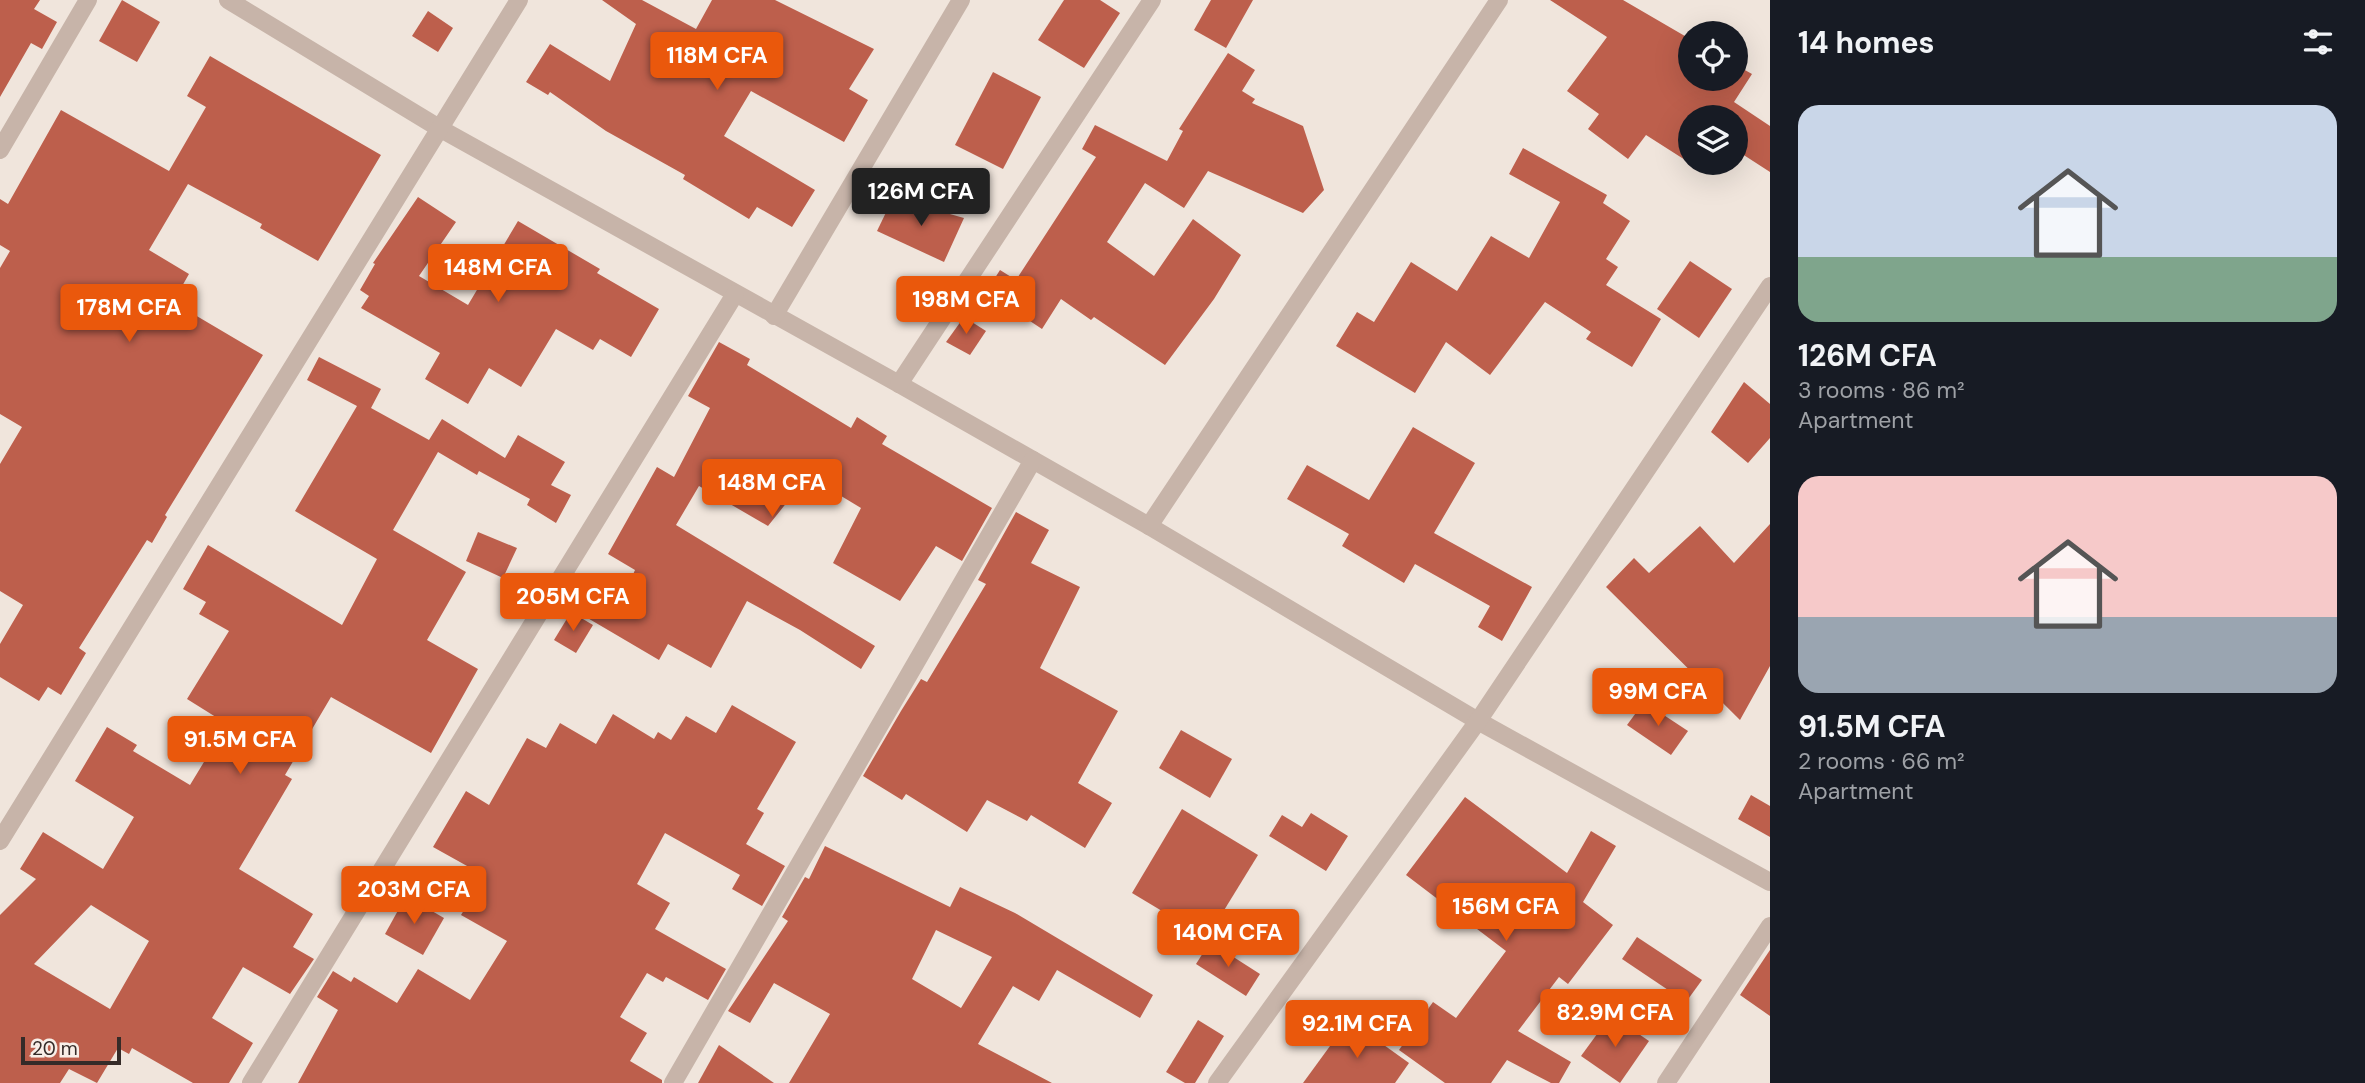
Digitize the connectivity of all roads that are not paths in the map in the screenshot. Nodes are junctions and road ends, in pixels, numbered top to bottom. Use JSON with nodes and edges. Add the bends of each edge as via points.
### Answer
{"nodes":[{"id":1,"x":88,"y":0,"type":"edge"},
{"id":2,"x":228,"y":0,"type":"edge"},
{"id":3,"x":519,"y":0,"type":"edge"},
{"id":4,"x":961,"y":0,"type":"edge"},
{"id":5,"x":1152,"y":0,"type":"edge"},
{"id":6,"x":1499,"y":0,"type":"edge"},
{"id":7,"x":439,"y":128,"type":"junction"},
{"id":8,"x":0,"y":150,"type":"edge"},
{"id":9,"x":1770,"y":286,"type":"edge"},
{"id":10,"x":735,"y":294,"type":"junction"},
{"id":11,"x":774,"y":316,"type":"junction"},
{"id":12,"x":898,"y":384,"type":"junction"},
{"id":13,"x":1033,"y":460,"type":"junction"},
{"id":14,"x":1149,"y":526,"type":"junction"},
{"id":15,"x":1478,"y":721,"type":"junction"},
{"id":16,"x":0,"y":841,"type":"edge"},
{"id":17,"x":1770,"y":882,"type":"edge"},
{"id":18,"x":1770,"y":926,"type":"edge"},
{"id":19,"x":251,"y":1083,"type":"edge"},
{"id":20,"x":673,"y":1083,"type":"edge"},
{"id":21,"x":1217,"y":1083,"type":"edge"},
{"id":22,"x":1666,"y":1083,"type":"edge"}],
"edges":[{"from":1,"to":8,"type":"street"},
{"from":2,"to":7,"type":"street"},
{"from":3,"to":7,"type":"street"},
{"from":4,"to":11,"type":"street"},
{"from":5,"to":12,"type":"street"},
{"from":6,"to":14,"type":"street"},
{"from":7,"to":10,"type":"street"},
{"from":7,"to":16,"type":"street"},
{"from":9,"to":15,"type":"street"},
{"from":10,"to":11,"type":"street"},
{"from":10,"to":19,"type":"street"},
{"from":11,"to":12,"type":"street"},
{"from":12,"to":13,"type":"street"},
{"from":13,"to":14,"type":"street"},
{"from":13,"to":20,"type":"street"},
{"from":14,"to":15,"type":"street"},
{"from":15,"to":17,"type":"street"},
{"from":15,"to":21,"type":"street"},
{"from":18,"to":22,"type":"street"}]}
